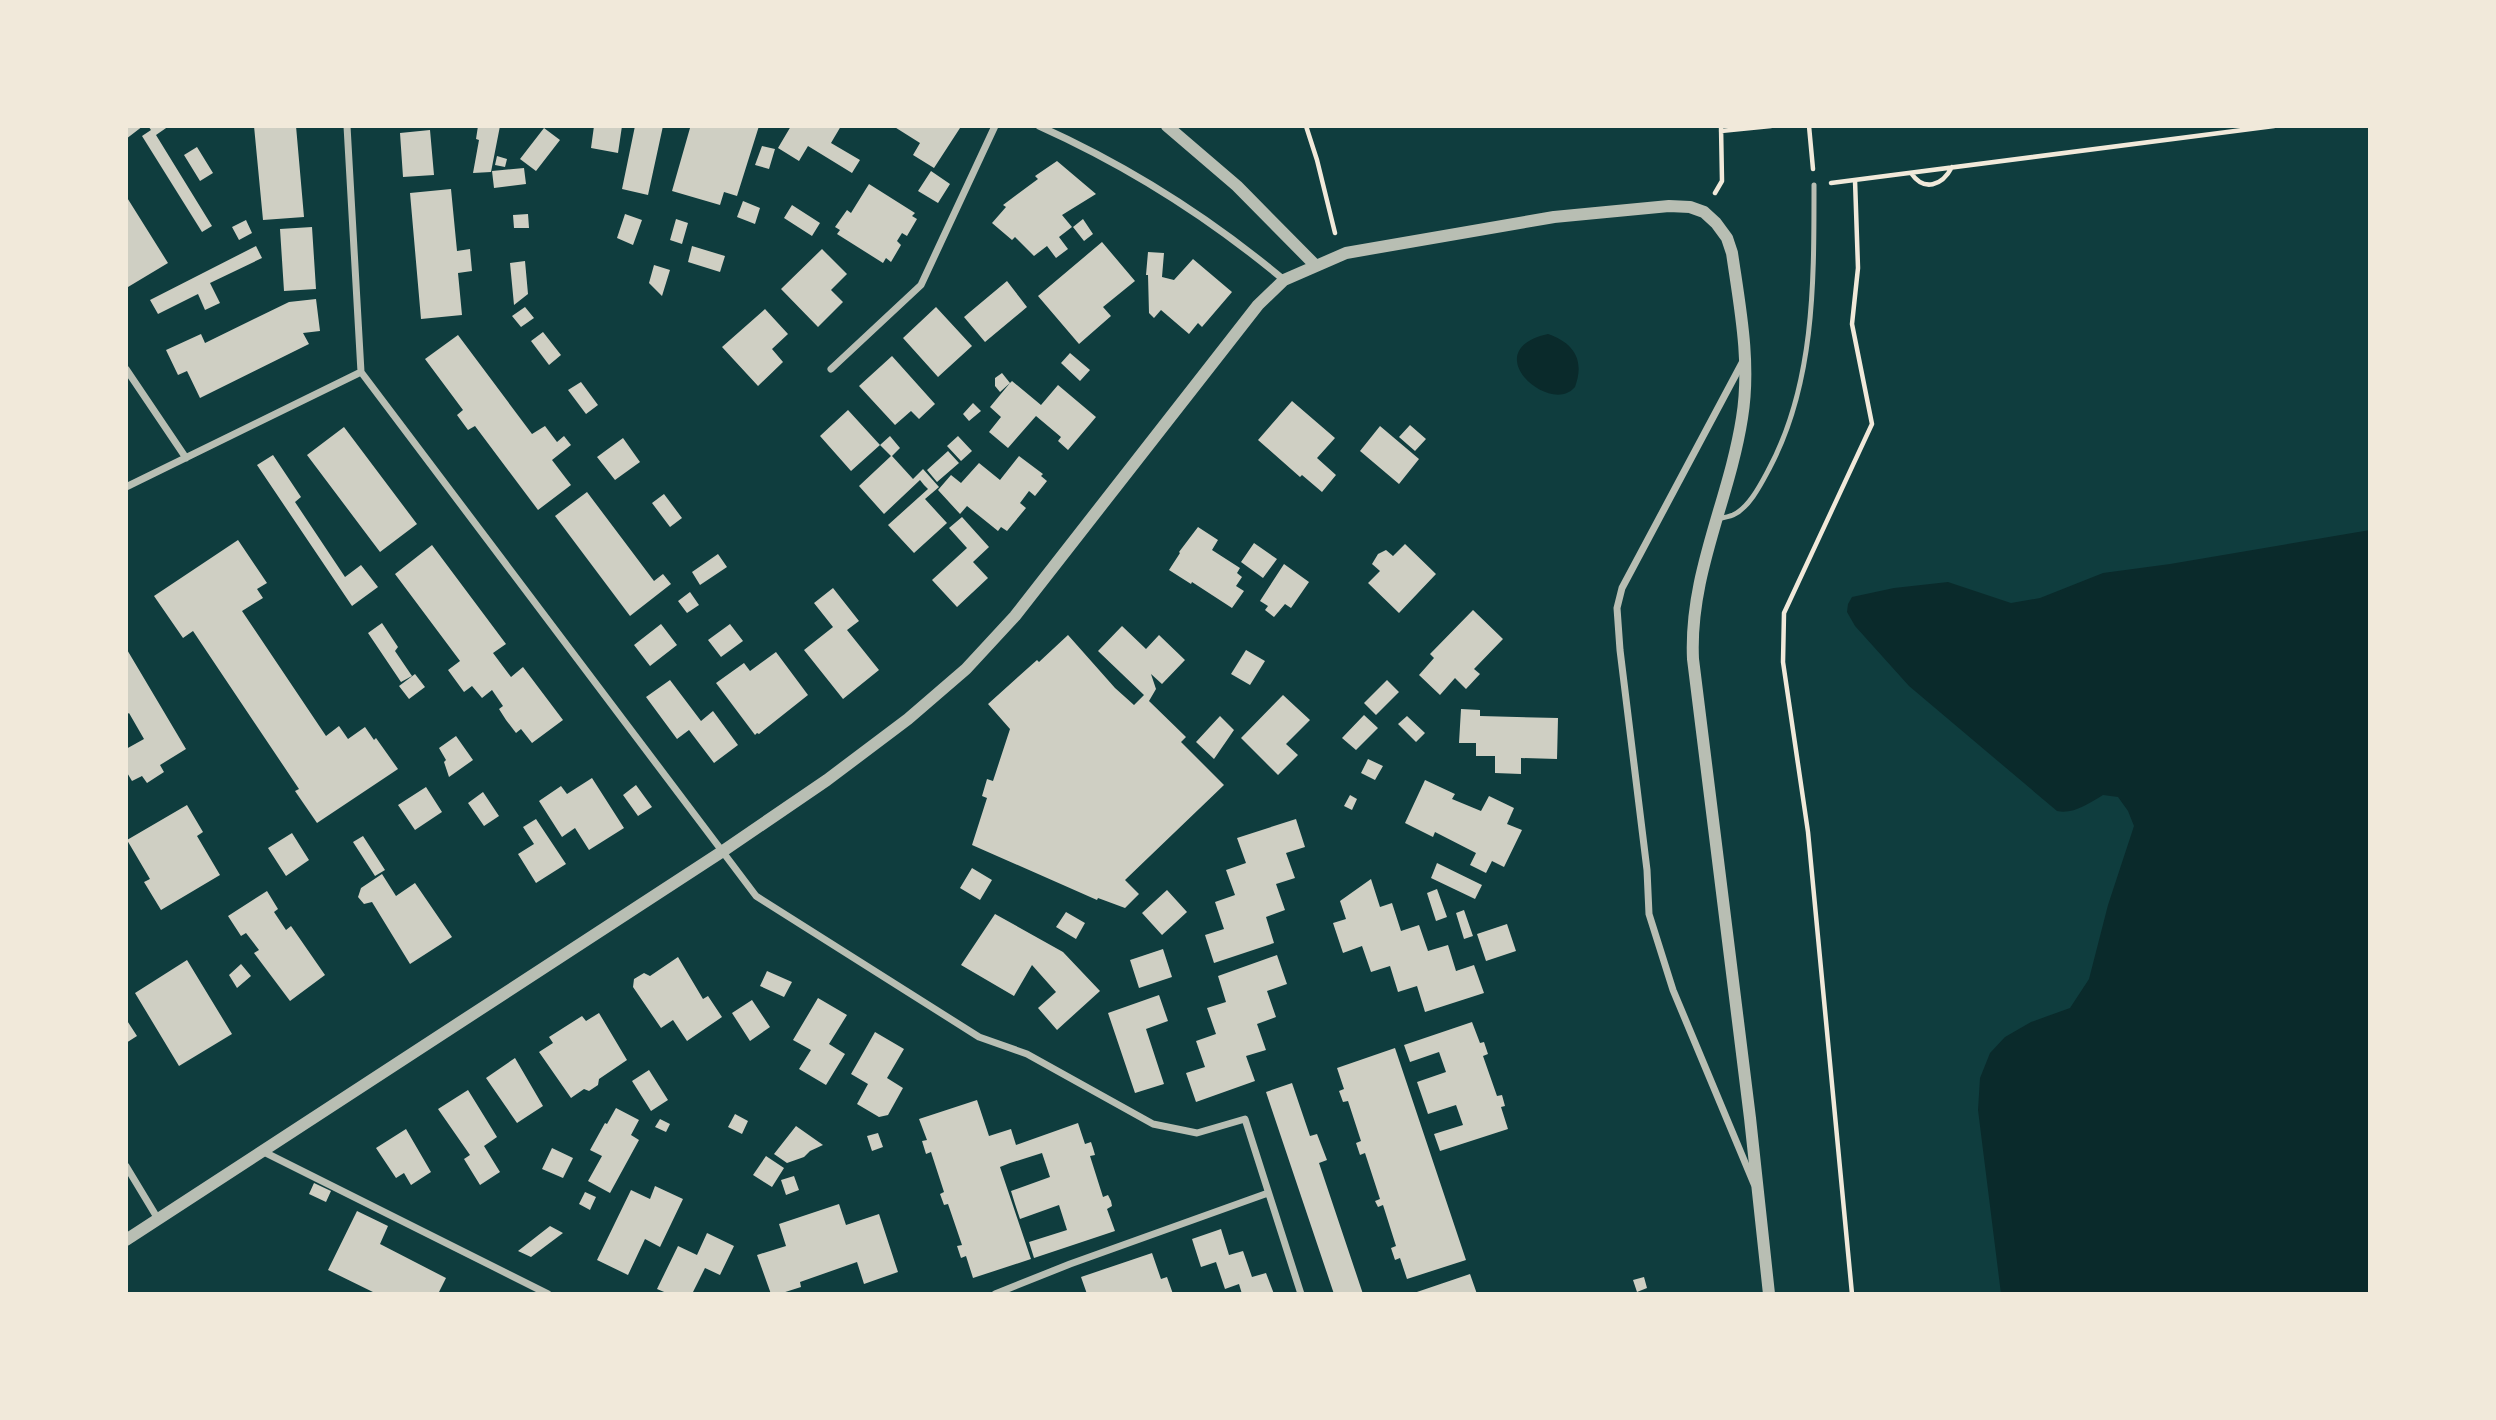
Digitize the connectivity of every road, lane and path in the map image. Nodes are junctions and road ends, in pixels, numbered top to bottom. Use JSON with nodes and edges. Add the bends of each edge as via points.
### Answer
{"nodes":[{"id":1,"x":347,"y":126,"type":"edge"},
{"id":2,"x":995,"y":126,"type":"edge"},
{"id":3,"x":1039,"y":126,"type":"edge"},
{"id":4,"x":1167,"y":126,"type":"edge"},
{"id":5,"x":1306,"y":126,"type":"edge"},
{"id":6,"x":1771,"y":126,"type":"edge"},
{"id":7,"x":1809,"y":126,"type":"edge"},
{"id":8,"x":2274,"y":126,"type":"edge"},
{"id":9,"x":1721,"y":128,"type":"edge"},
{"id":10,"x":1952,"y":167,"type":"junction"},
{"id":11,"x":1911,"y":173,"type":"junction"},
{"id":12,"x":1814,"y":185,"type":"joint"},
{"id":13,"x":1704,"y":212,"type":"junction"},
{"id":14,"x":1340,"y":255,"type":"junction"},
{"id":15,"x":1315,"y":265,"type":"junction"},
{"id":16,"x":1284,"y":280,"type":"junction"},
{"id":17,"x":1746,"y":356,"type":"junction"},
{"id":18,"x":126,"y":369,"type":"edge"},
{"id":19,"x":831,"y":369,"type":"dead end"},
{"id":20,"x":361,"y":372,"type":"junction"},
{"id":21,"x":186,"y":458,"type":"junction"},
{"id":22,"x":126,"y":487,"type":"edge"},
{"id":23,"x":1717,"y":519,"type":"junction"},
{"id":24,"x":723,"y":851,"type":"junction"},
{"id":25,"x":262,"y":1151,"type":"junction"},
{"id":26,"x":126,"y":1166,"type":"edge"},
{"id":27,"x":1268,"y":1193,"type":"junction"},
{"id":28,"x":1758,"y":1193,"type":"junction"},
{"id":29,"x":158,"y":1219,"type":"junction"},
{"id":30,"x":126,"y":1240,"type":"edge"},
{"id":31,"x":548,"y":1294,"type":"edge"},
{"id":32,"x":995,"y":1294,"type":"edge"},
{"id":33,"x":1301,"y":1294,"type":"edge"},
{"id":34,"x":1769,"y":1294,"type":"edge"},
{"id":35,"x":1852,"y":1294,"type":"edge"}],
"edges":[{"from":1,"to":20,"type":"street"},
{"from":2,"to":19,"type":"street","via":[[921,285]]},
{"from":3,"to":16,"type":"street","via":[[1162,190],[1236,239]]},
{"from":4,"to":15,"type":"street","via":[[1237,186]]},
{"from":5,"to":14,"type":"path"},
{"from":6,"to":9,"type":"path"},
{"from":7,"to":12,"type":"path"},
{"from":8,"to":10,"type":"path"},
{"from":9,"to":13,"type":"path","via":[[1722,181]]},
{"from":10,"to":11,"type":"path"},
{"from":10,"to":11,"type":"path","via":[[1946,177],[1926,185]]},
{"from":11,"to":35,"type":"path","via":[[1855,180],[1858,268],[1852,324],[1872,424],[1784,613],[1783,662],[1808,832]]},
{"from":12,"to":23,"type":"lane","via":[[1812,300],[1793,411],[1756,492],[1733,515]]},
{"from":13,"to":14,"type":"street","via":[[1669,206],[1554,217]]},
{"from":13,"to":17,"type":"street","via":[[1727,239],[1732,253]]},
{"from":14,"to":15,"type":"street"},
{"from":15,"to":16,"type":"street"},
{"from":16,"to":24,"type":"street","via":[[1258,305],[1015,616],[967,669],[837,772]]},
{"from":17,"to":23,"type":"street","via":[[1742,421]]},
{"from":17,"to":28,"type":"street","via":[[1622,587],[1617,608],[1649,914],[1673,990]]},
{"from":18,"to":21,"type":"street"},
{"from":20,"to":21,"type":"street"},
{"from":20,"to":24,"type":"street"},
{"from":21,"to":22,"type":"street"},
{"from":23,"to":28,"type":"street","via":[[1694,601],[1691,629]]},
{"from":24,"to":25,"type":"street"},
{"from":24,"to":27,"type":"street","via":[[756,895],[979,1037],[1027,1054],[1153,1124],[1197,1133],[1245,1119]]},
{"from":25,"to":29,"type":"street"},
{"from":25,"to":31,"type":"street"},
{"from":26,"to":29,"type":"street"},
{"from":27,"to":32,"type":"street"},
{"from":27,"to":33,"type":"street"},
{"from":28,"to":34,"type":"street"},
{"from":29,"to":30,"type":"street"}]}
